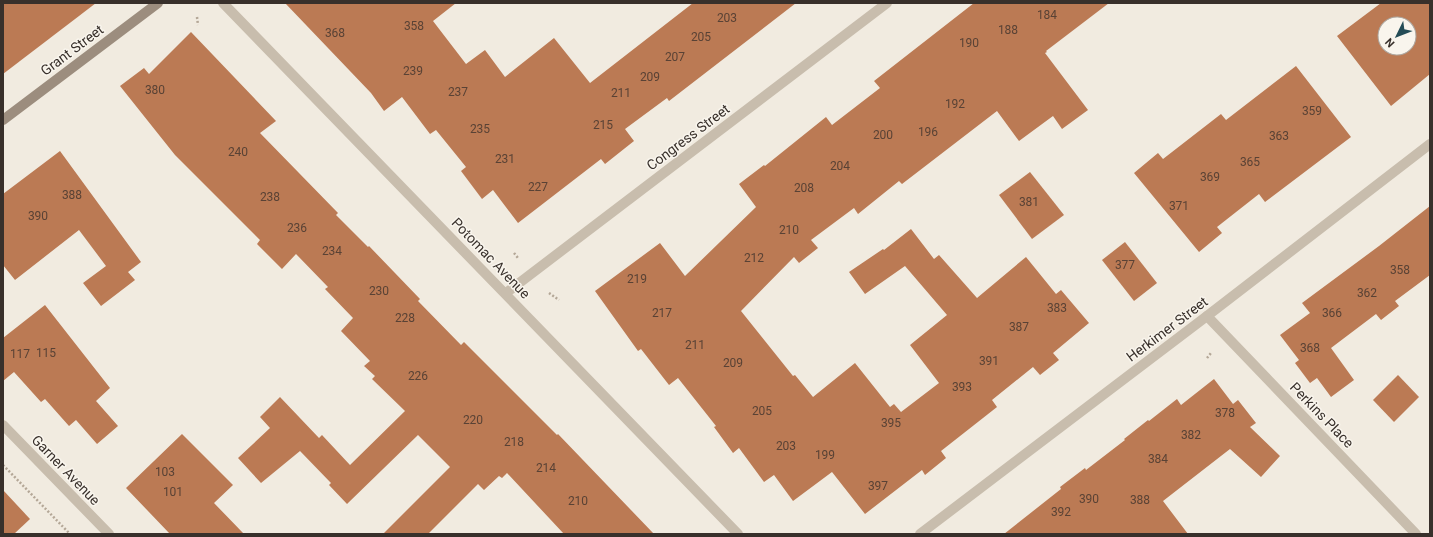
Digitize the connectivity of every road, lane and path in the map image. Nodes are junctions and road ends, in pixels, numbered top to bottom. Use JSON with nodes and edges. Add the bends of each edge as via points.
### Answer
{"nodes":[{"id":1,"x":158,"y":3,"type":"edge"},
{"id":2,"x":223,"y":3,"type":"edge"},
{"id":3,"x":888,"y":3,"type":"edge"},
{"id":4,"x":197,"y":17,"type":"dead end"},
{"id":5,"x":198,"y":24,"type":"dead end"},
{"id":6,"x":3,"y":120,"type":"edge"},
{"id":7,"x":1430,"y":144,"type":"edge"},
{"id":8,"x":506,"y":293,"type":"junction"},
{"id":9,"x":549,"y":293,"type":"dead end"},
{"id":10,"x":559,"y":300,"type":"dead end"},
{"id":11,"x":1207,"y":316,"type":"junction"},
{"id":12,"x":1211,"y":353,"type":"dead end"},
{"id":13,"x":1207,"y":358,"type":"dead end"},
{"id":14,"x":3,"y":425,"type":"edge"},
{"id":15,"x":3,"y":465,"type":"edge"},
{"id":16,"x":70,"y":534,"type":"edge"},
{"id":17,"x":109,"y":534,"type":"edge"},
{"id":18,"x":738,"y":534,"type":"edge"},
{"id":19,"x":920,"y":534,"type":"edge"},
{"id":20,"x":1416,"y":534,"type":"edge"}],
"edges":[{"from":1,"to":6,"type":"street","name":"Grant Street"},
{"from":2,"to":8,"type":"street","name":"Potomac Avenue"},
{"from":3,"to":8,"type":"street","name":"Congress Street"},
{"from":4,"to":5,"type":"path"},
{"from":7,"to":11,"type":"street","name":"Herkimer Street"},
{"from":8,"to":18,"type":"street","name":"Potomac Avenue"},
{"from":9,"to":10,"type":"path"},
{"from":11,"to":19,"type":"street","name":"Herkimer Street"},
{"from":11,"to":20,"type":"street","name":"Perkins Place"},
{"from":12,"to":13,"type":"path"},
{"from":14,"to":17,"type":"street","name":"Garner Avenue"},
{"from":15,"to":16,"type":"path"}]}
